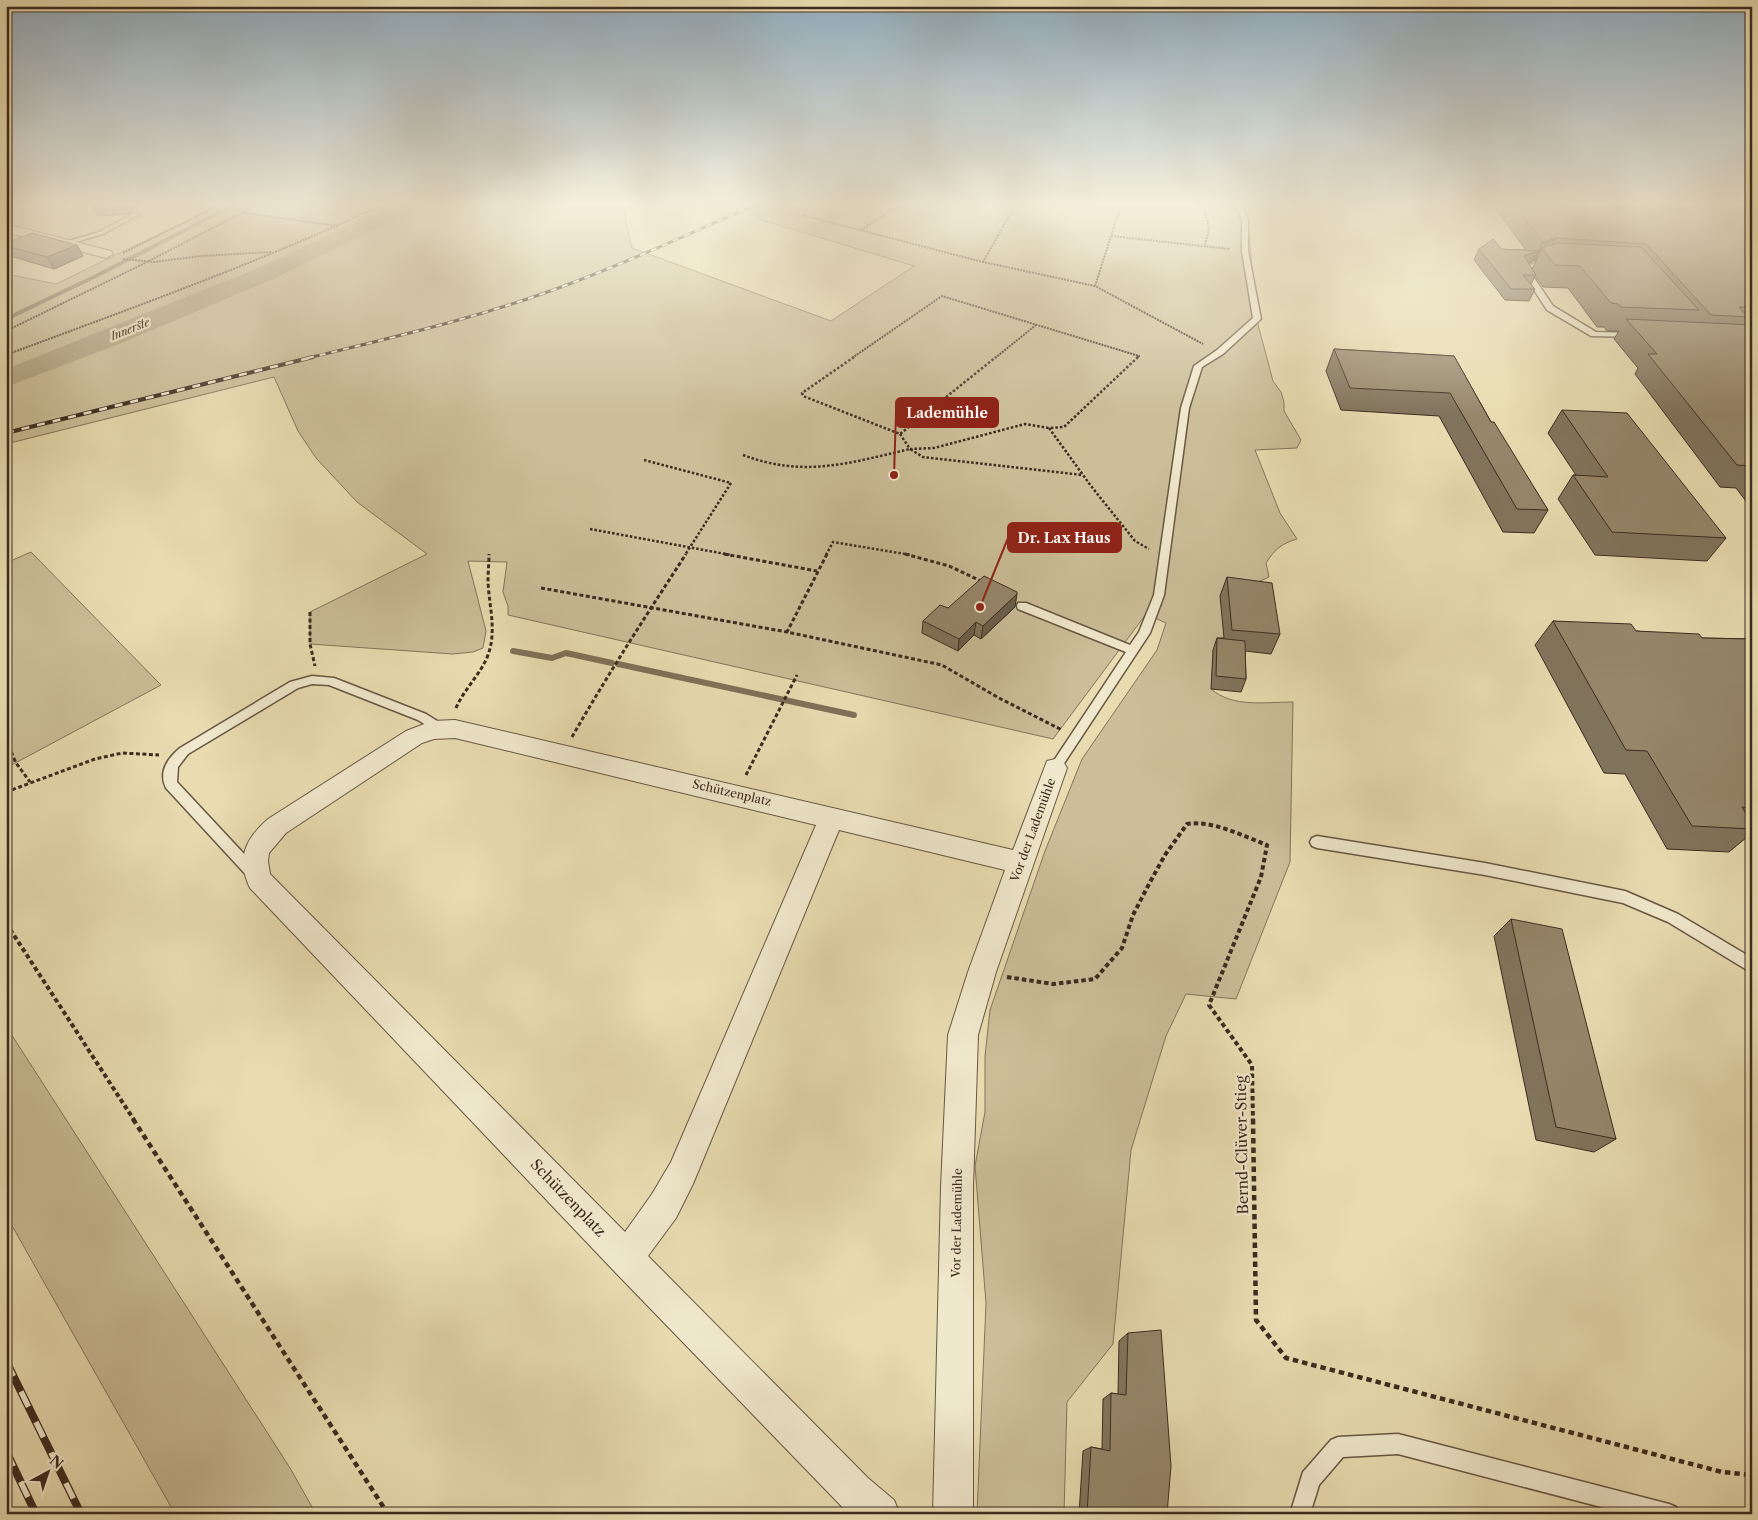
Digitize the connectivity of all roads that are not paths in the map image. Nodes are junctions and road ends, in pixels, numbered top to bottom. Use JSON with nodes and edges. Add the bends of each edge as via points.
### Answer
{"nodes":[{"id":1,"x":1249,"y":273,"type":"edge"},
{"id":2,"x":1527,"y":273,"type":"edge"},
{"id":3,"x":1639,"y":336,"type":"edge"},
{"id":4,"x":1022,"y":606,"type":"dead end"},
{"id":5,"x":1132,"y":650,"type":"junction"},
{"id":6,"x":446,"y":729,"type":"junction"},
{"id":7,"x":1056,"y":768,"type":"joint"},
{"id":8,"x":832,"y":817,"type":"junction"},
{"id":9,"x":1317,"y":842,"type":"dead end"},
{"id":10,"x":1021,"y":863,"type":"junction"},
{"id":11,"x":259,"y":880,"type":"junction"},
{"id":12,"x":1752,"y":966,"type":"edge"},
{"id":13,"x":626,"y":1258,"type":"junction"},
{"id":14,"x":880,"y":1514,"type":"edge"},
{"id":15,"x":953,"y":1514,"type":"edge"},
{"id":16,"x":1300,"y":1514,"type":"edge"},
{"id":17,"x":1669,"y":1514,"type":"edge"}],
"edges":[{"from":1,"to":5,"type":"lane","name":"Vor der Lademühle","via":[[1256,319],[1220,352],[1198,366],[1185,408],[1159,595],[1144,633]]},
{"from":2,"to":3,"type":"lane","via":[[1550,308],[1594,334]]},
{"from":4,"to":5,"type":"lane"},
{"from":5,"to":7,"type":"lane","name":"Vor der Lademühle"},
{"from":6,"to":8,"type":"street","name":"Schützenplatz","via":[[472,731]]},
{"from":6,"to":11,"type":"street","via":[[423,732],[414,737],[275,827],[254,858],[253,868]]},
{"from":6,"to":11,"type":"lane","via":[[330,682],[312,680],[294,685],[195,743],[177,758],[169,772],[171,784]]},
{"from":7,"to":10,"type":"street","name":"Vor der Lademühle"},
{"from":8,"to":10,"type":"street","name":"Schützenplatz"},
{"from":8,"to":13,"type":"street","via":[[682,1173],[664,1206]]},
{"from":9,"to":12,"type":"lane","via":[[1484,869],[1625,897],[1673,918]]},
{"from":10,"to":15,"type":"street","name":"Vor der Lademühle","via":[[968,1015],[961,1056]]},
{"from":11,"to":13,"type":"street","name":"Schützenplatz"},
{"from":13,"to":14,"type":"street","name":"Schützenplatz","via":[[847,1485]]},
{"from":16,"to":17,"type":"lane","via":[[1310,1479],[1338,1447],[1398,1444]]}]}
